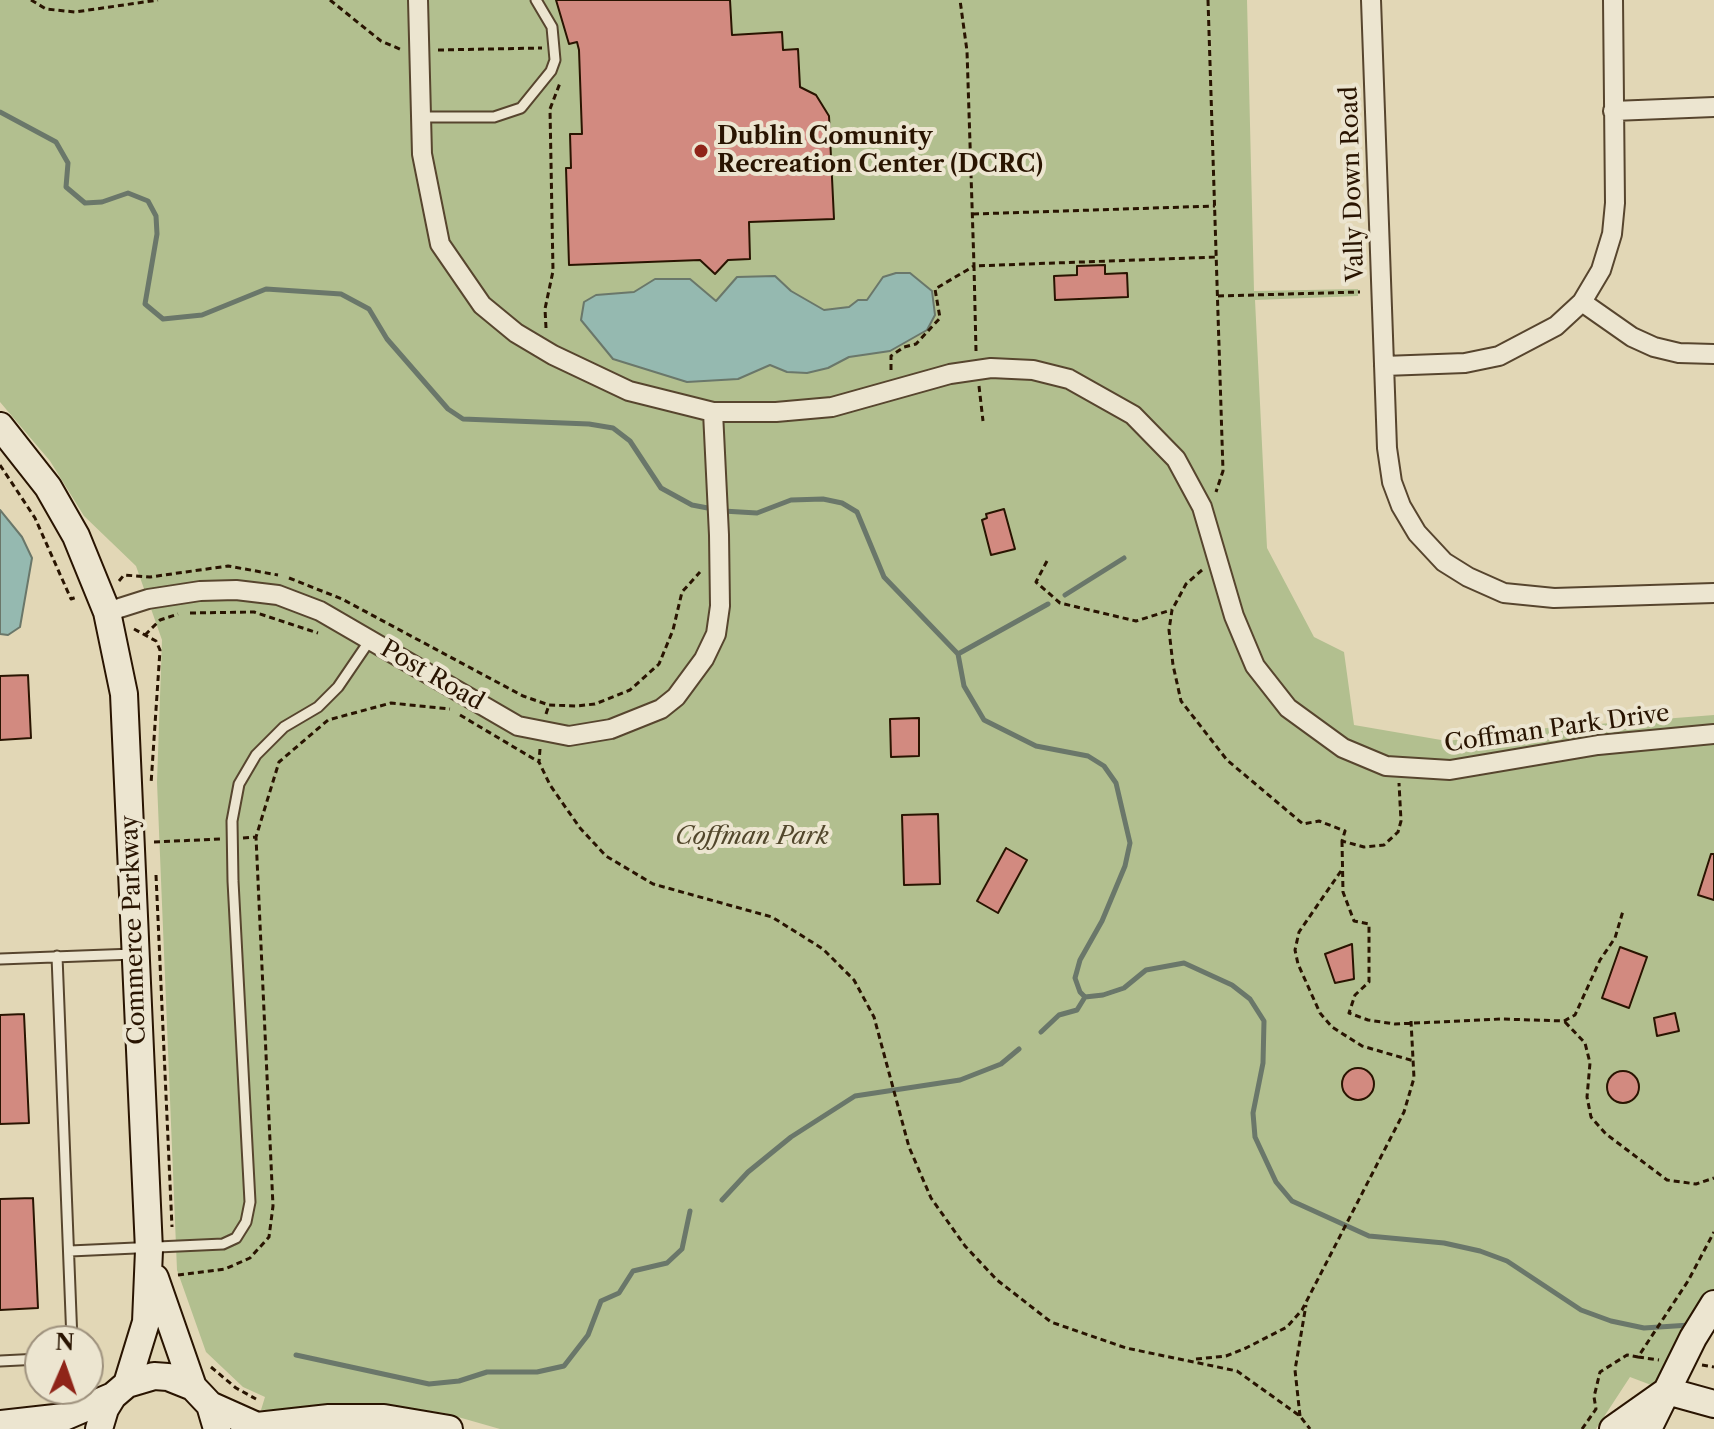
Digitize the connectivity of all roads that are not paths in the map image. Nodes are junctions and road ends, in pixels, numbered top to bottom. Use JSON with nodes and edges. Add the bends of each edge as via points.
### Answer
{"nodes":[{"id":1,"x":418,"y":0,"type":"edge"},
{"id":2,"x":536,"y":0,"type":"edge"},
{"id":3,"x":1371,"y":0,"type":"edge"},
{"id":4,"x":1613,"y":0,"type":"edge"},
{"id":5,"x":1714,"y":107,"type":"edge"},
{"id":6,"x":1613,"y":111,"type":"junction"},
{"id":7,"x":421,"y":117,"type":"junction"},
{"id":8,"x":1582,"y":302,"type":"junction"},
{"id":9,"x":1714,"y":354,"type":"edge"},
{"id":10,"x":1384,"y":366,"type":"junction"},
{"id":11,"x":713,"y":412,"type":"junction"},
{"id":12,"x":0,"y":426,"type":"edge"},
{"id":13,"x":1714,"y":593,"type":"edge"},
{"id":14,"x":107,"y":612,"type":"junction"},
{"id":15,"x":370,"y":640,"type":"junction"},
{"id":16,"x":1714,"y":734,"type":"edge"},
{"id":17,"x":134,"y":954,"type":"junction"},
{"id":18,"x":57,"y":956,"type":"junction"},
{"id":19,"x":0,"y":959,"type":"edge"},
{"id":20,"x":161,"y":1249,"type":"junction"},
{"id":21,"x":70,"y":1251,"type":"junction"},
{"id":22,"x":1714,"y":1304,"type":"edge"},
{"id":23,"x":72,"y":1325,"type":"edge"},
{"id":24,"x":24,"y":1360,"type":"edge"},
{"id":25,"x":0,"y":1361,"type":"edge"},
{"id":26,"x":120,"y":1390,"type":"junction"},
{"id":27,"x":1667,"y":1391,"type":"junction"},
{"id":28,"x":1714,"y":1404,"type":"edge"},
{"id":29,"x":207,"y":1407,"type":"edge"},
{"id":30,"x":0,"y":1424,"type":"edge"},
{"id":31,"x":99,"y":1429,"type":"edge"},
{"id":32,"x":449,"y":1429,"type":"edge"},
{"id":33,"x":1613,"y":1429,"type":"edge"},
{"id":34,"x":1648,"y":1429,"type":"edge"}],
"edges":[{"from":1,"to":7,"type":"street","name":"Coffman Park Drive"},
{"from":2,"to":7,"type":"lane","via":[[552,27],[551,71],[521,108],[472,119]]},
{"from":3,"to":10,"type":"street","name":"Vally Down Road"},
{"from":4,"to":6,"type":"street"},
{"from":5,"to":6,"type":"street"},
{"from":6,"to":8,"type":"street","via":[[1612,234],[1601,270]]},
{"from":7,"to":11,"type":"street","name":"Coffman Park Drive","via":[[428,199],[440,244],[482,305],[553,355],[629,391]]},
{"from":8,"to":9,"type":"street","via":[[1654,347]]},
{"from":8,"to":10,"type":"street","via":[[1556,326],[1499,356],[1465,363]]},
{"from":10,"to":13,"type":"street","name":"Vally Down Road","via":[[1392,482],[1417,533],[1444,562],[1480,583],[1526,597]]},
{"from":11,"to":15,"type":"street","name":"Post Road","via":[[720,606],[716,634],[704,659],[661,709],[611,729],[569,736],[518,726]]},
{"from":11,"to":16,"type":"street","name":"Coffman Park Drive","via":[[832,407],[982,362],[1069,379],[1133,415],[1168,449],[1202,507],[1242,642],[1273,692],[1304,723],[1343,748],[1386,766],[1450,770],[1598,745]]},
{"from":12,"to":14,"type":"street","via":[[48,487],[76,536]]},
{"from":14,"to":15,"type":"street","name":"Post Road","via":[[164,596],[236,590],[278,595],[320,611]]},
{"from":14,"to":17,"type":"street","name":"Commerce Parkway","via":[[124,694]]},
{"from":15,"to":20,"type":"lane","via":[[338,687],[318,707],[284,727],[256,755],[239,784],[232,838],[250,1202],[236,1238],[223,1244]]},
{"from":17,"to":18,"type":"lane"},
{"from":17,"to":20,"type":"street","name":"Commerce Parkway"},
{"from":18,"to":19,"type":"lane"},
{"from":18,"to":21,"type":"lane"},
{"from":20,"to":21,"type":"lane"},
{"from":20,"to":26,"type":"street","name":"Commerce Parkway","via":[[146,1322]]},
{"from":20,"to":29,"type":"street","name":"Commerce Parkway","via":[[158,1291]]},
{"from":21,"to":23,"type":"lane"},
{"from":22,"to":27,"type":"street"},
{"from":24,"to":25,"type":"lane"},
{"from":26,"to":29,"type":"street","via":[[140,1379],[168,1377]]},
{"from":26,"to":30,"type":"street","via":[[64,1417]]},
{"from":26,"to":31,"type":"street","name":"Commerce Parkway","via":[[105,1409]]},
{"from":27,"to":28,"type":"street"},
{"from":27,"to":33,"type":"street"},
{"from":27,"to":34,"type":"street"},
{"from":29,"to":32,"type":"street","via":[[257,1426],[384,1418]]}]}
